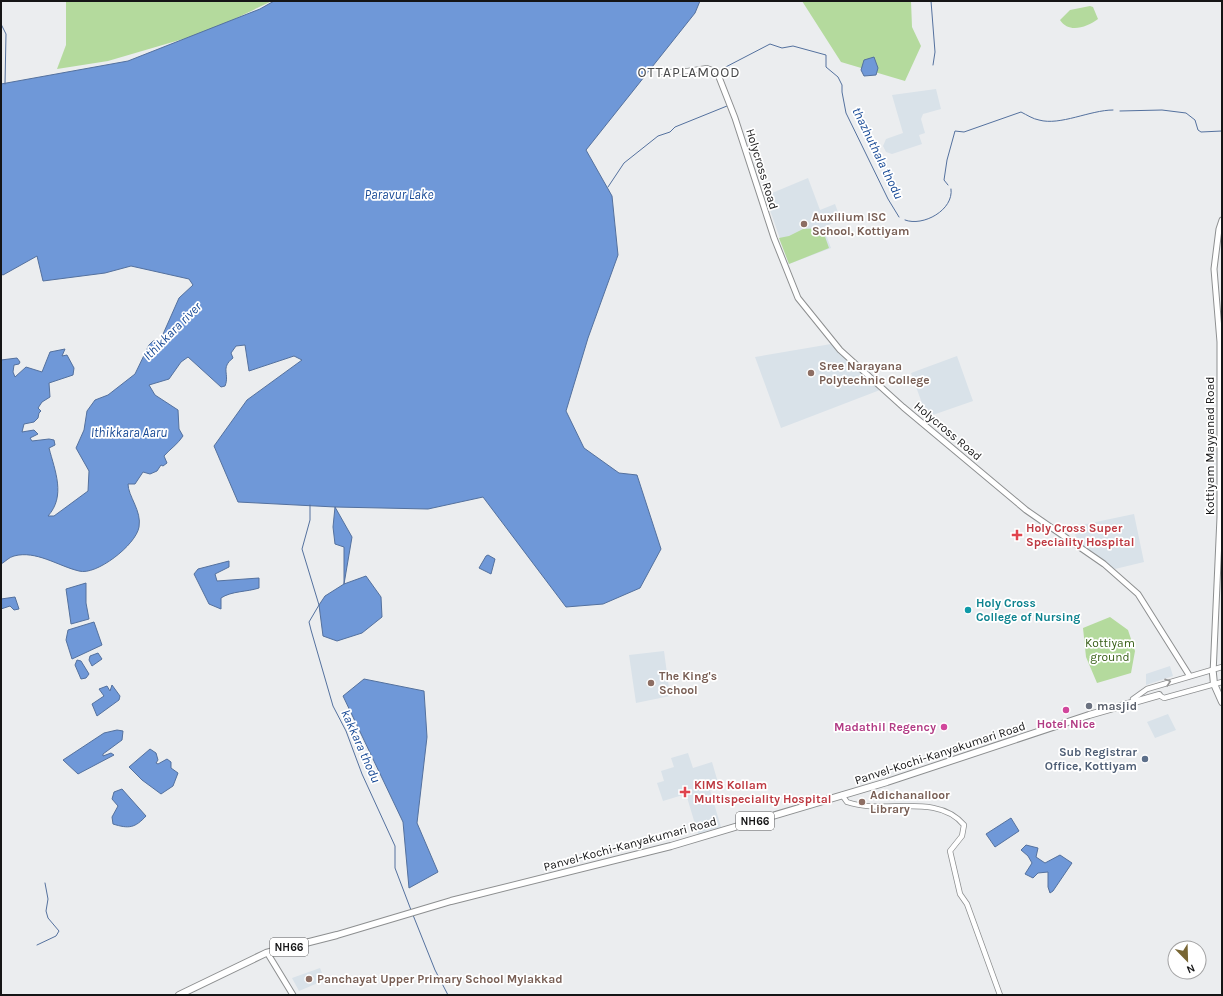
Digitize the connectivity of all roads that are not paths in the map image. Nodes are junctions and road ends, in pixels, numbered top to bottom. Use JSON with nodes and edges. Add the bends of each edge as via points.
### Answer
{"nodes":[{"id":1,"x":715,"y":71,"type":"joint"},
{"id":2,"x":662,"y":72,"type":"dead end"},
{"id":3,"x":1222,"y":220,"type":"edge"},
{"id":4,"x":1221,"y":367,"type":"edge"},
{"id":5,"x":1222,"y":667,"type":"edge"},
{"id":6,"x":1213,"y":672,"type":"junction"},
{"id":7,"x":1189,"y":675,"type":"junction"},
{"id":8,"x":1218,"y":683,"type":"edge"},
{"id":9,"x":1158,"y":695,"type":"joint"},
{"id":10,"x":1133,"y":699,"type":"joint"},
{"id":11,"x":1222,"y":702,"type":"edge"},
{"id":12,"x":1089,"y":715,"type":"junction"},
{"id":13,"x":842,"y":795,"type":"junction"},
{"id":14,"x":268,"y":954,"type":"junction"},
{"id":15,"x":179,"y":995,"type":"edge"},
{"id":16,"x":293,"y":995,"type":"edge"},
{"id":17,"x":1000,"y":995,"type":"edge"}],
"edges":[{"from":1,"to":2,"type":"street","via":[[707,68]]},
{"from":1,"to":7,"type":"main road","name":"Holycross Road","via":[[735,118],[774,238],[798,298],[840,350],[903,407],[1026,510],[1104,564],[1138,594]]},
{"from":3,"to":4,"type":"main road","name":"Kottiyam Mayyanad Road","via":[[1214,269]]},
{"from":4,"to":6,"type":"main road","name":"Kottiyam Mayyanad Road","via":[[1220,536]]},
{"from":5,"to":6,"type":"street"},
{"from":6,"to":7,"type":"street"},
{"from":6,"to":8,"type":"main road"},
{"from":10,"to":7,"type":"street","one_way":true,"via":[[1147,689]]},
{"from":8,"to":9,"type":"street","via":[[1164,698]]},
{"from":8,"to":11,"type":"main road"},
{"from":9,"to":12,"type":"main road","number":"NH66"},
{"from":10,"to":12,"type":"main road","number":"NH66"},
{"from":12,"to":13,"type":"main road","name":"Panvel-Kochi-Kanyakumari Road","number":"NH66"},
{"from":13,"to":14,"type":"main road","name":"Panvel-Kochi-Kanyakumari Road","number":"NH66","via":[[668,847],[451,901]]},
{"from":13,"to":17,"type":"street","via":[[847,802],[859,805],[939,808],[954,815],[964,825],[962,836],[950,851],[960,894]]},
{"from":14,"to":15,"type":"main road","name":"Panvel-Kochi-Kanyakumari Road","number":"NH66"},
{"from":14,"to":16,"type":"main road"}]}
